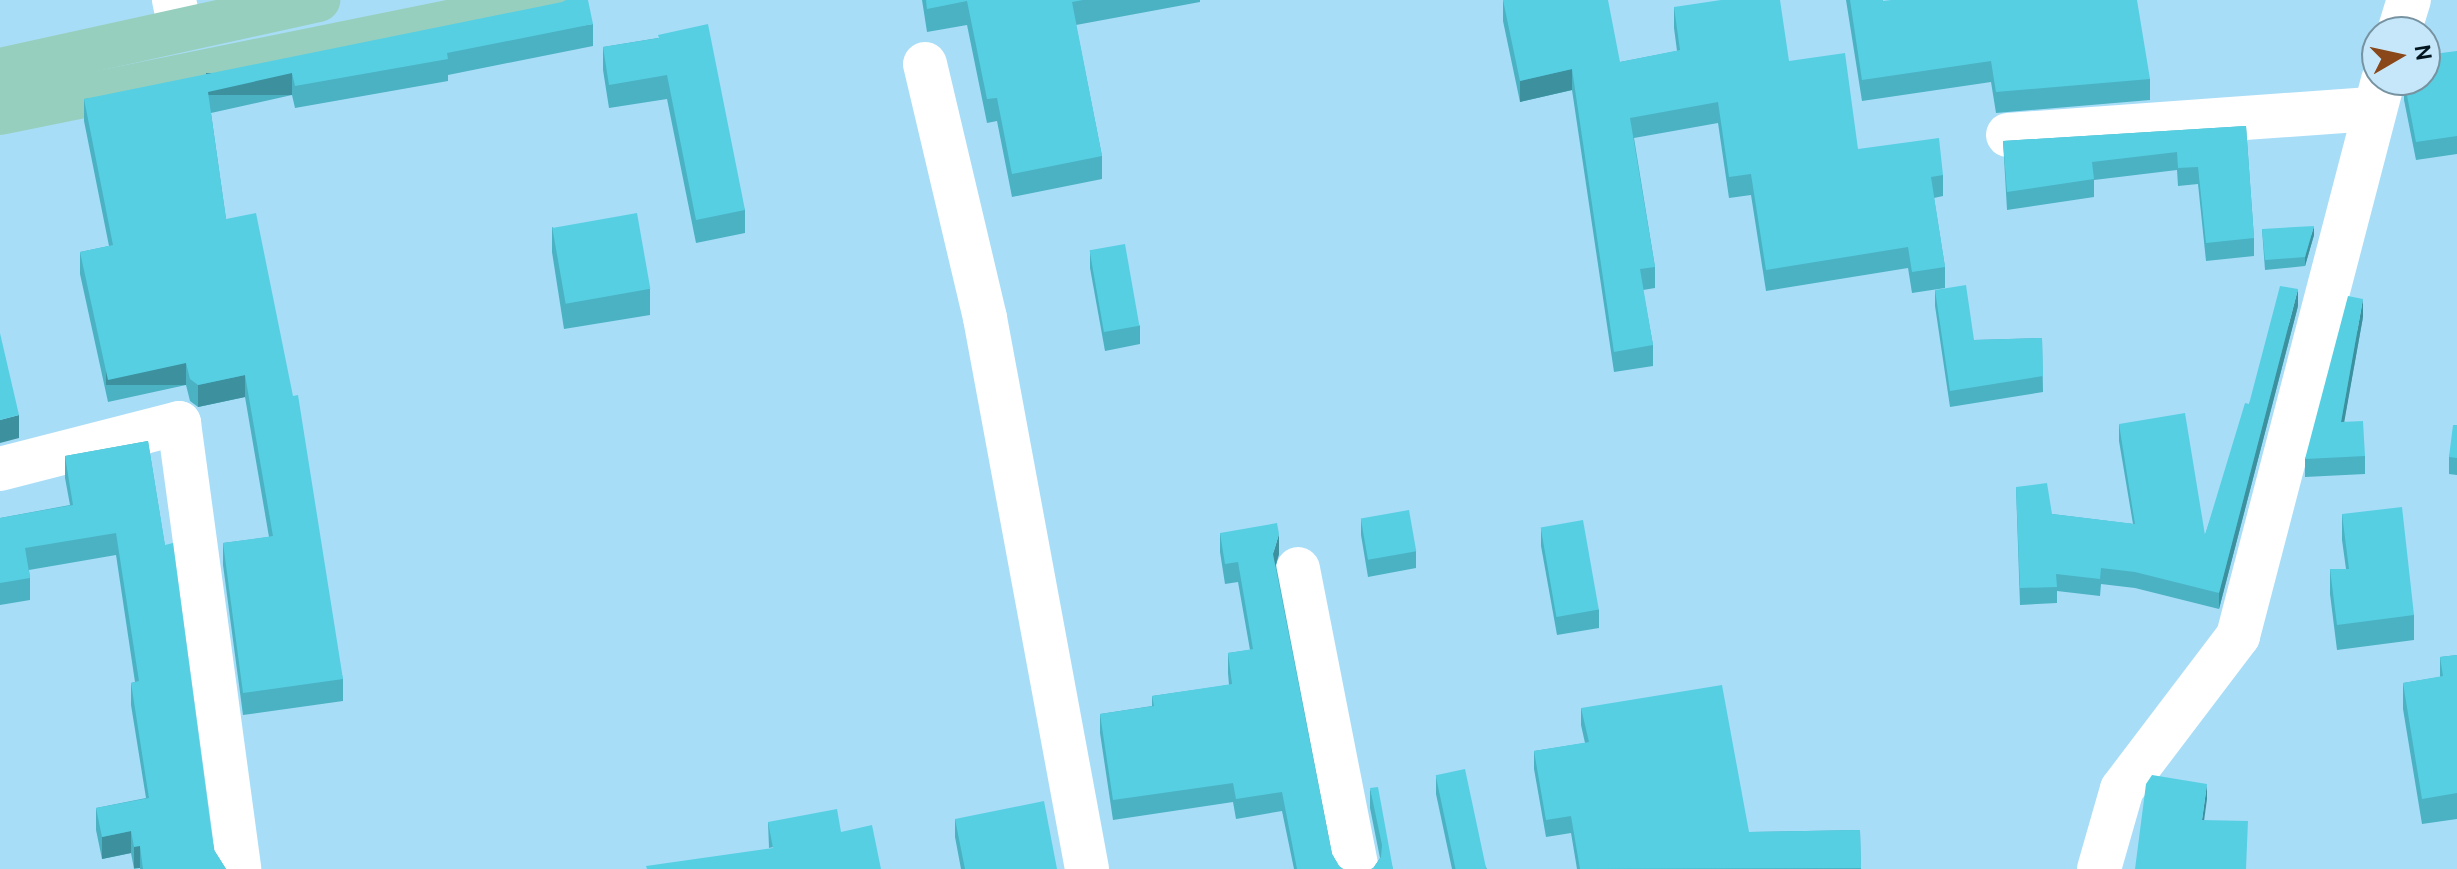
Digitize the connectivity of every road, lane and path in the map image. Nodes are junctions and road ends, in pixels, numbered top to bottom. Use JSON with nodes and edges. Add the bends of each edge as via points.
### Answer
{"nodes":[{"id":1,"x":318,"y":0,"type":"edge"},
{"id":2,"x":557,"y":0,"type":"edge"},
{"id":3,"x":177,"y":15,"type":"edge"},
{"id":4,"x":925,"y":64,"type":"dead end"},
{"id":5,"x":0,"y":70,"type":"edge"},
{"id":6,"x":2369,"y":96,"type":"edge"},
{"id":7,"x":2378,"y":96,"type":"edge"},
{"id":8,"x":0,"y":113,"type":"edge"},
{"id":9,"x":2008,"y":135,"type":"dead end"},
{"id":10,"x":0,"y":469,"type":"edge"},
{"id":11,"x":1298,"y":569,"type":"dead end"},
{"id":12,"x":239,"y":869,"type":"edge"},
{"id":13,"x":1087,"y":869,"type":"edge"},
{"id":14,"x":1357,"y":869,"type":"edge"},
{"id":15,"x":2099,"y":869,"type":"edge"}],
"edges":[{"from":1,"to":3,"type":"main road"},
{"from":2,"to":8,"type":"main road"},
{"from":3,"to":5,"type":"main road"},
{"from":4,"to":13,"type":"street","via":[[985,318]]},
{"from":6,"to":9,"type":"street"},
{"from":7,"to":15,"type":"street","via":[[2238,636],[2122,789]]},
{"from":10,"to":12,"type":"street","via":[[179,423]]},
{"from":11,"to":14,"type":"street"}]}
